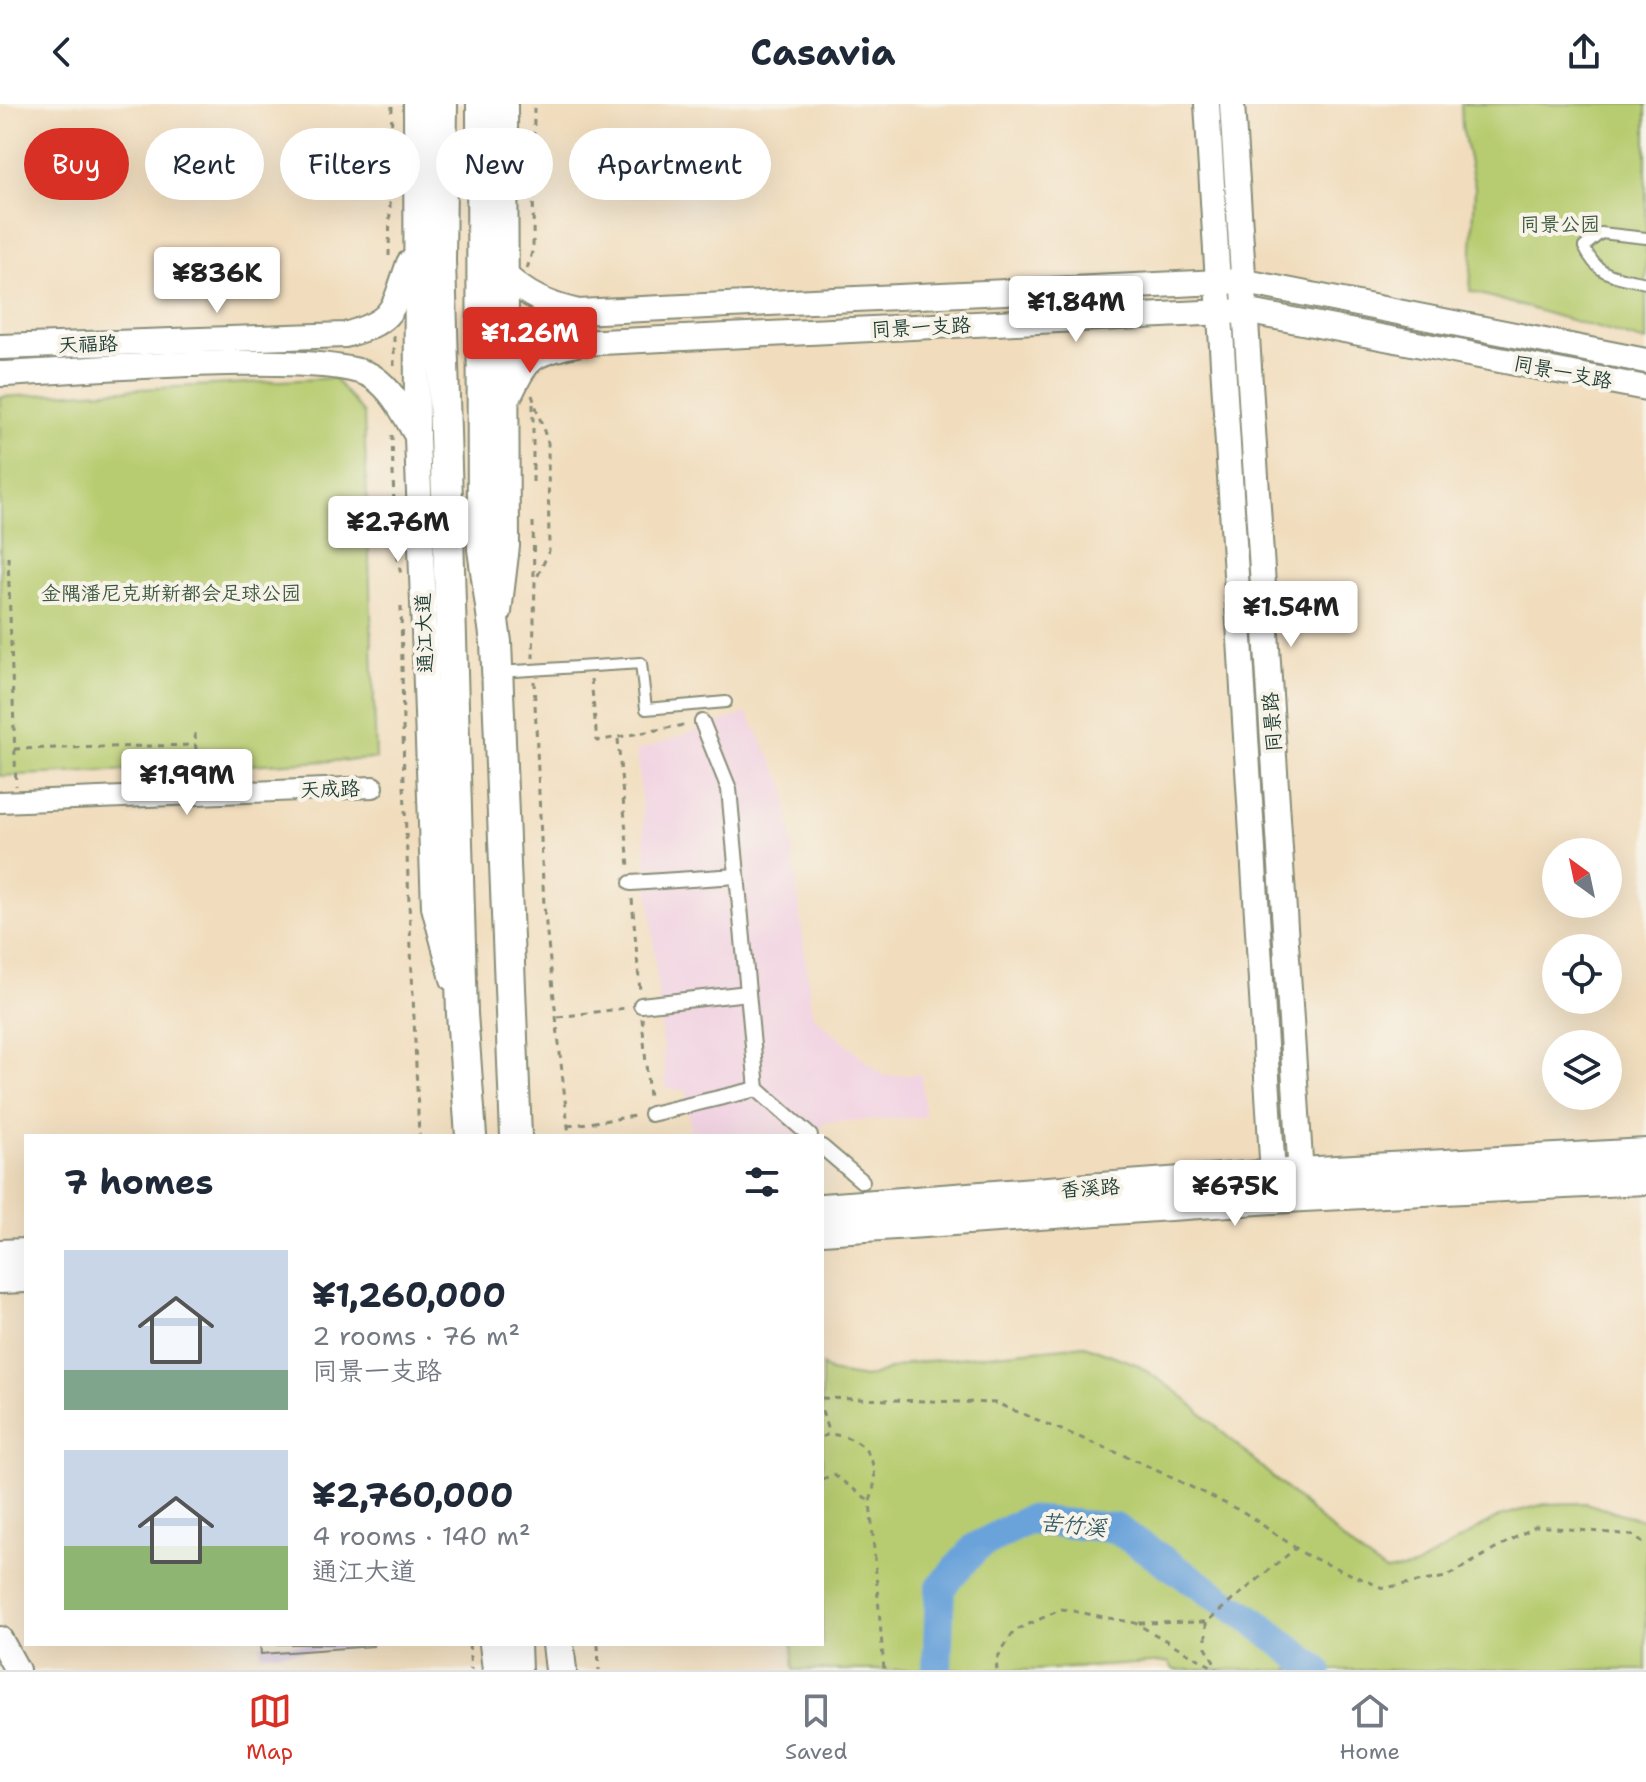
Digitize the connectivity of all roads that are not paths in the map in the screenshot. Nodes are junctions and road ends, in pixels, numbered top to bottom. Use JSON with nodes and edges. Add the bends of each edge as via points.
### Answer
{"nodes":[{"id":1,"x":416,"y":104,"type":"edge"},
{"id":2,"x":442,"y":104,"type":"edge"},
{"id":3,"x":482,"y":104,"type":"edge"},
{"id":4,"x":505,"y":104,"type":"edge"},
{"id":5,"x":1207,"y":104,"type":"edge"},
{"id":6,"x":1232,"y":104,"type":"edge"},
{"id":7,"x":1646,"y":238,"type":"edge"},
{"id":8,"x":414,"y":250,"type":"junction"},
{"id":9,"x":1241,"y":281,"type":"junction"},
{"id":10,"x":513,"y":282,"type":"junction"},
{"id":11,"x":1216,"y":282,"type":"junction"},
{"id":12,"x":1646,"y":283,"type":"edge"},
{"id":13,"x":1245,"y":311,"type":"junction"},
{"id":14,"x":1220,"y":313,"type":"junction"},
{"id":15,"x":0,"y":347,"type":"edge"},
{"id":16,"x":1646,"y":361,"type":"edge"},
{"id":17,"x":0,"y":374,"type":"edge"},
{"id":18,"x":1646,"y":388,"type":"edge"},
{"id":19,"x":506,"y":403,"type":"junction"},
{"id":20,"x":417,"y":437,"type":"junction"},
{"id":21,"x":496,"y":642,"type":"junction"},
{"id":22,"x":497,"y":672,"type":"junction"},
{"id":23,"x":726,"y":702,"type":"dead end"},
{"id":24,"x":702,"y":722,"type":"road end"},
{"id":25,"x":373,"y":787,"type":"dead end"},
{"id":26,"x":8,"y":802,"type":"edge"},
{"id":27,"x":737,"y":876,"type":"junction"},
{"id":28,"x":631,"y":883,"type":"road end"},
{"id":29,"x":748,"y":993,"type":"junction"},
{"id":30,"x":641,"y":1005,"type":"road end"},
{"id":31,"x":462,"y":1014,"type":"junction"},
{"id":32,"x":466,"y":1074,"type":"junction"},
{"id":33,"x":757,"y":1089,"type":"junction"},
{"id":34,"x":513,"y":1100,"type":"junction"},
{"id":35,"x":651,"y":1114,"type":"road end"},
{"id":36,"x":458,"y":1134,"type":"edge"},
{"id":37,"x":471,"y":1134,"type":"edge"},
{"id":38,"x":516,"y":1134,"type":"edge"},
{"id":39,"x":530,"y":1134,"type":"edge"},
{"id":40,"x":808,"y":1134,"type":"edge"},
{"id":41,"x":824,"y":1149,"type":"edge"},
{"id":42,"x":1646,"y":1153,"type":"edge"},
{"id":43,"x":1646,"y":1180,"type":"edge"},
{"id":44,"x":862,"y":1181,"type":"dead end"},
{"id":45,"x":1287,"y":1185,"type":"junction"},
{"id":46,"x":824,"y":1208,"type":"edge"},
{"id":47,"x":824,"y":1230,"type":"edge"},
{"id":48,"x":24,"y":1253,"type":"edge"},
{"id":49,"x":0,"y":1254,"type":"edge"},
{"id":50,"x":24,"y":1278,"type":"edge"},
{"id":51,"x":0,"y":1279,"type":"edge"},
{"id":52,"x":0,"y":1639,"type":"edge"},
{"id":53,"x":558,"y":1646,"type":"edge"},
{"id":54,"x":17,"y":1670,"type":"edge"},
{"id":55,"x":561,"y":1670,"type":"edge"}],
"edges":[{"from":1,"to":8,"type":"street","name":"通江大道"},
{"from":2,"to":31,"type":"main road","name":"通江大道","via":[[440,261]]},
{"from":3,"to":21,"type":"main road","via":[[483,549]]},
{"from":4,"to":10,"type":"street"},
{"from":5,"to":11,"type":"street"},
{"from":6,"to":9,"type":"street","name":"同景路"},
{"from":7,"to":12,"type":"lane","via":[[1601,233],[1584,247],[1593,266]]},
{"from":8,"to":15,"type":"street","name":"天福路","via":[[393,308],[377,326],[345,335]]},
{"from":8,"to":20,"type":"street","name":"通江大道"},
{"from":9,"to":11,"type":"street","name":"同景一支路"},
{"from":9,"to":13,"type":"street","name":"同景路"},
{"from":9,"to":16,"type":"street","name":"同景一支路"},
{"from":10,"to":11,"type":"street","name":"同景一支路","via":[[547,305],[578,312]]},
{"from":10,"to":19,"type":"street"},
{"from":11,"to":14,"type":"street"},
{"from":13,"to":14,"type":"street","name":"同景一支路"},
{"from":13,"to":18,"type":"street","name":"同景一支路"},
{"from":13,"to":45,"type":"street","name":"同景路"},
{"from":14,"to":19,"type":"street","name":"同景一支路","via":[[580,343],[542,352],[526,362]]},
{"from":14,"to":45,"type":"street"},
{"from":17,"to":20,"type":"street","name":"天福路","via":[[275,363],[350,369],[373,377],[394,398]]},
{"from":19,"to":21,"type":"street","via":[[507,546]]},
{"from":20,"to":31,"type":"street","name":"通江大道","via":[[434,907]]},
{"from":21,"to":22,"type":"main road"},
{"from":22,"to":23,"type":"lane","via":[[641,663],[646,709]]},
{"from":22,"to":34,"type":"main road"},
{"from":24,"to":27,"type":"street","via":[[729,789]]},
{"from":25,"to":26,"type":"street","name":"天成路"},
{"from":27,"to":28,"type":"street"},
{"from":27,"to":29,"type":"street"},
{"from":29,"to":30,"type":"street"},
{"from":29,"to":33,"type":"street"},
{"from":31,"to":32,"type":"main road","name":"通江大道"},
{"from":32,"to":36,"type":"main road"},
{"from":32,"to":37,"type":"main road","name":"通江大道"},
{"from":33,"to":35,"type":"street"},
{"from":33,"to":40,"type":"street"},
{"from":34,"to":38,"type":"main road"},
{"from":34,"to":39,"type":"main road"},
{"from":41,"to":44,"type":"street"},
{"from":42,"to":45,"type":"main road","name":"香溪路"},
{"from":43,"to":45,"type":"main road","name":"香溪路"},
{"from":45,"to":46,"type":"main road","name":"香溪路"},
{"from":45,"to":47,"type":"main road","name":"香溪路"},
{"from":48,"to":49,"type":"main road"},
{"from":50,"to":51,"type":"main road"},
{"from":52,"to":54,"type":"street"},
{"from":53,"to":55,"type":"main road"}]}
